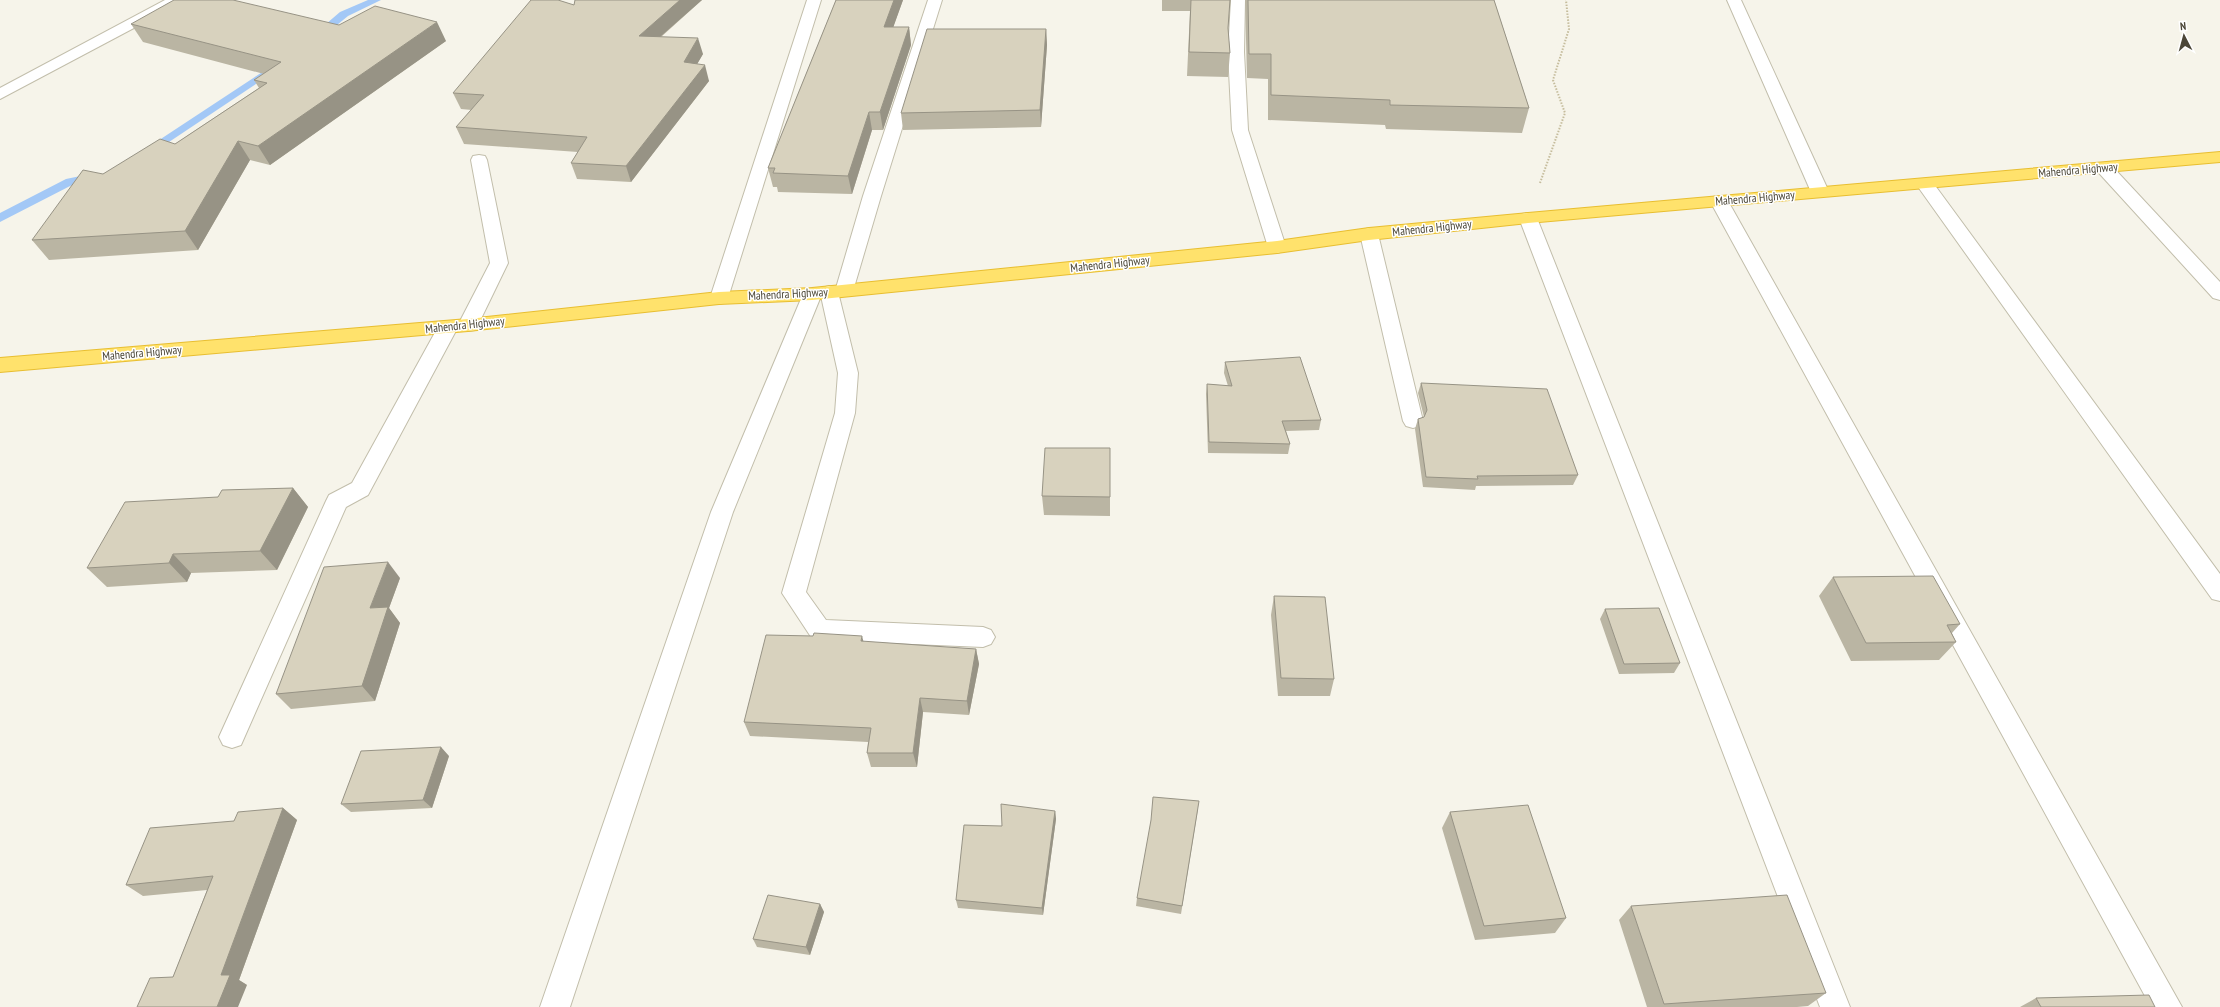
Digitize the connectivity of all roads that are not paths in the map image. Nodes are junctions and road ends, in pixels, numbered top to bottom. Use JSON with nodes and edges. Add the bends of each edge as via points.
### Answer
{"nodes":[{"id":1,"x":176,"y":0,"type":"edge"},
{"id":2,"x":814,"y":0,"type":"edge"},
{"id":3,"x":935,"y":0,"type":"edge"},
{"id":4,"x":1238,"y":0,"type":"edge"},
{"id":5,"x":1734,"y":0,"type":"edge"},
{"id":6,"x":0,"y":94,"type":"edge"},
{"id":7,"x":2220,"y":157,"type":"edge"},
{"id":8,"x":479,"y":160,"type":"dead end"},
{"id":9,"x":2104,"y":168,"type":"junction"},
{"id":10,"x":1925,"y":184,"type":"junction"},
{"id":11,"x":1820,"y":192,"type":"junction"},
{"id":12,"x":1719,"y":201,"type":"junction"},
{"id":13,"x":1528,"y":218,"type":"junction"},
{"id":14,"x":1369,"y":234,"type":"junction"},
{"id":15,"x":1277,"y":247,"type":"junction"},
{"id":16,"x":828,"y":292,"type":"junction"},
{"id":17,"x":2220,"y":294,"type":"edge"},
{"id":18,"x":719,"y":298,"type":"junction"},
{"id":19,"x":458,"y":326,"type":"junction"},
{"id":20,"x":0,"y":365,"type":"edge"},
{"id":21,"x":1413,"y":421,"type":"dead end"},
{"id":22,"x":2220,"y":592,"type":"edge"},
{"id":23,"x":982,"y":637,"type":"dead end"},
{"id":24,"x":232,"y":737,"type":"dead end"},
{"id":25,"x":555,"y":1007,"type":"edge"},
{"id":26,"x":1835,"y":1007,"type":"edge"},
{"id":27,"x":2167,"y":1007,"type":"edge"}],
"edges":[{"from":1,"to":6,"type":"street"},
{"from":2,"to":18,"type":"street"},
{"from":3,"to":16,"type":"street","via":[[872,196]]},
{"from":4,"to":15,"type":"street","via":[[1236,52],[1240,130]]},
{"from":5,"to":11,"type":"street"},
{"from":7,"to":9,"type":"highway","name":"Mahendra Highway"},
{"from":8,"to":19,"type":"street","via":[[499,263]]},
{"from":9,"to":10,"type":"highway","name":"Mahendra Highway"},
{"from":9,"to":17,"type":"street"},
{"from":10,"to":11,"type":"highway","name":"Mahendra Highway"},
{"from":10,"to":22,"type":"street"},
{"from":11,"to":12,"type":"highway","name":"Mahendra Highway"},
{"from":12,"to":13,"type":"highway","name":"Mahendra Highway"},
{"from":12,"to":27,"type":"street"},
{"from":13,"to":14,"type":"highway","name":"Mahendra Highway"},
{"from":13,"to":26,"type":"street"},
{"from":14,"to":15,"type":"highway","name":"Mahendra Highway"},
{"from":14,"to":21,"type":"street"},
{"from":15,"to":16,"type":"highway","name":"Mahendra Highway"},
{"from":16,"to":18,"type":"highway","name":"Mahendra Highway"},
{"from":16,"to":23,"type":"street","via":[[848,373],[845,413],[794,592],[819,630]]},
{"from":16,"to":25,"type":"street","via":[[722,512]]},
{"from":18,"to":19,"type":"highway","name":"Mahendra Highway"},
{"from":19,"to":20,"type":"highway","name":"Mahendra Highway"},
{"from":19,"to":24,"type":"street","via":[[360,489],[337,501]]}]}
